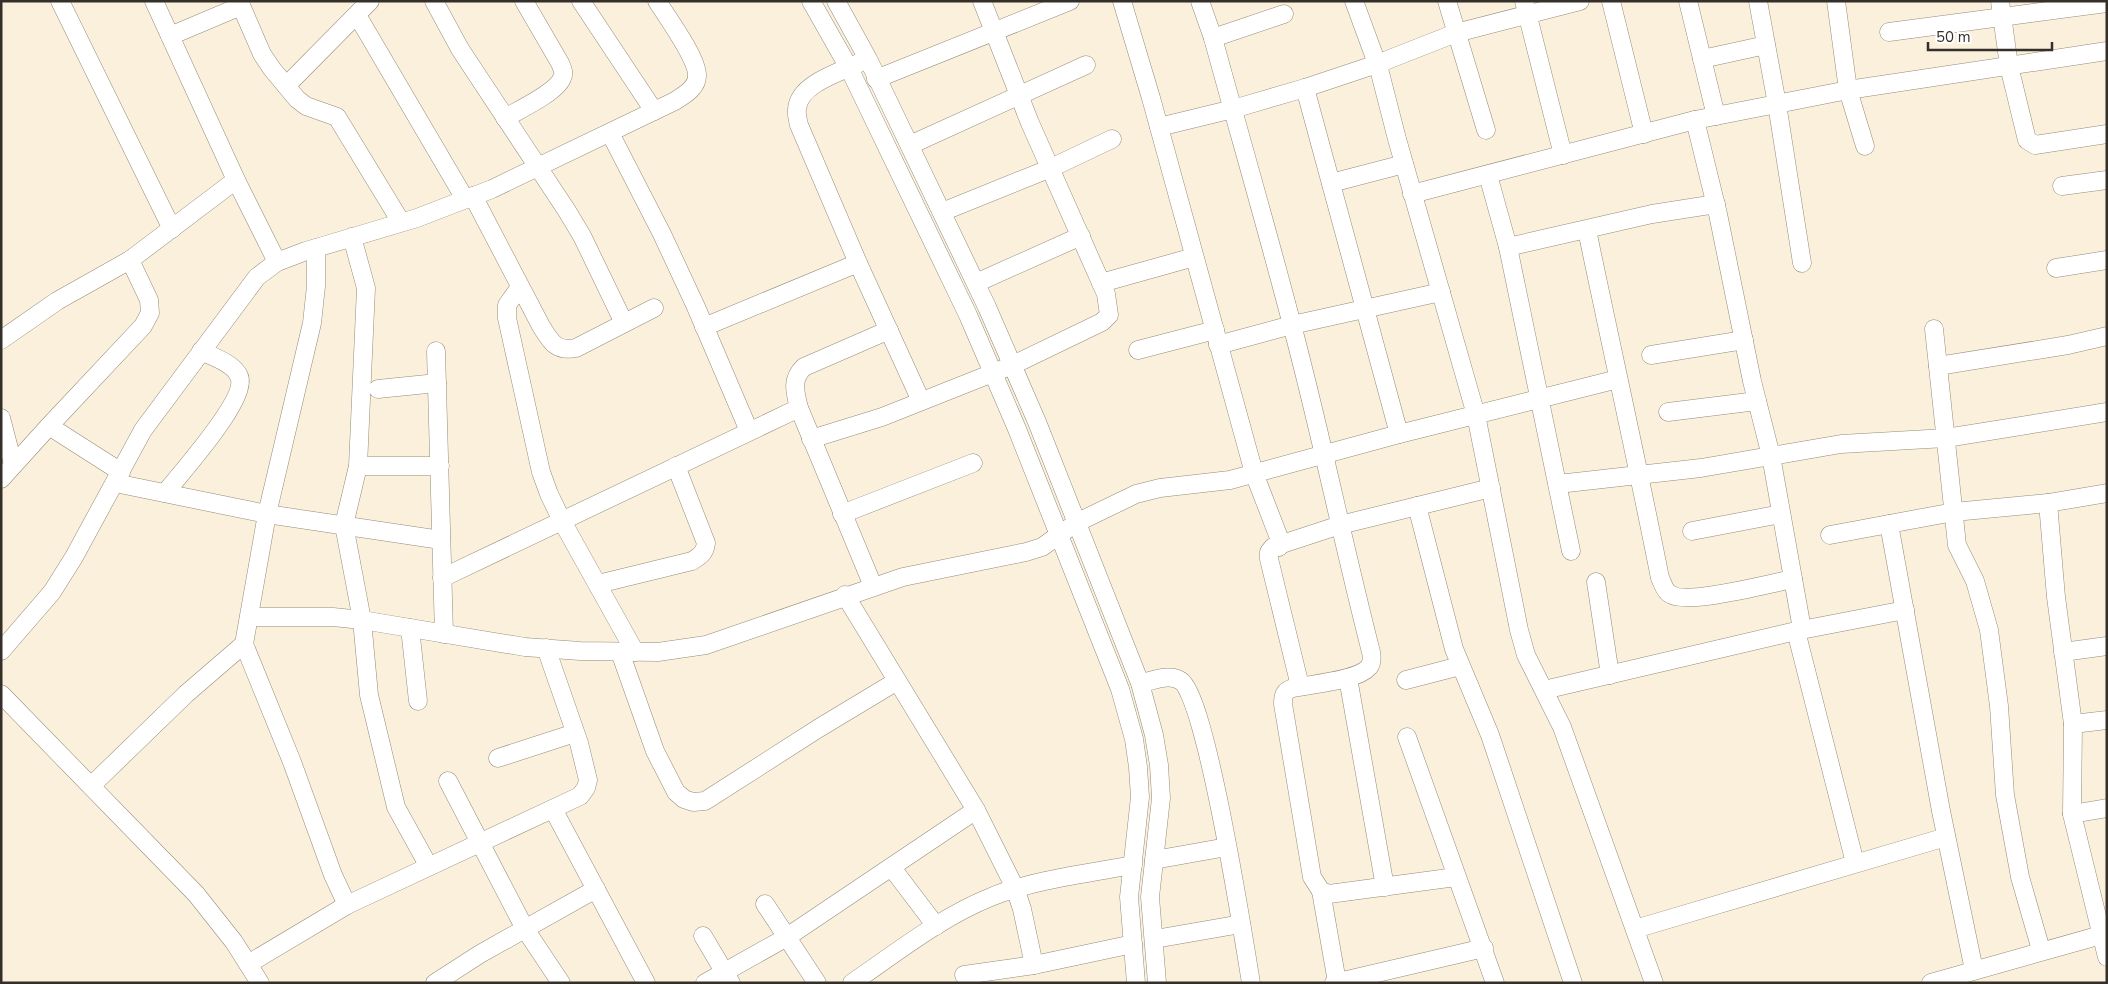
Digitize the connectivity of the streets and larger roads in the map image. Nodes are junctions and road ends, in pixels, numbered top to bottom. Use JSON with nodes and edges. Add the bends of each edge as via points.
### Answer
{"nodes":[{"id":1,"x":60,"y":1,"type":"edge"},
{"id":2,"x":154,"y":1,"type":"edge"},
{"id":3,"x":370,"y":1,"type":"edge"},
{"id":4,"x":434,"y":1,"type":"edge"},
{"id":5,"x":524,"y":1,"type":"edge"},
{"id":6,"x":581,"y":1,"type":"edge"},
{"id":7,"x":657,"y":1,"type":"edge"},
{"id":8,"x":811,"y":1,"type":"edge"},
{"id":9,"x":836,"y":1,"type":"edge"},
{"id":10,"x":982,"y":1,"type":"edge"},
{"id":11,"x":1070,"y":1,"type":"edge"},
{"id":12,"x":1122,"y":1,"type":"edge"},
{"id":13,"x":1200,"y":1,"type":"edge"},
{"id":14,"x":1354,"y":1,"type":"edge"},
{"id":15,"x":1447,"y":1,"type":"edge"},
{"id":16,"x":1580,"y":1,"type":"edge"},
{"id":17,"x":1611,"y":1,"type":"edge"},
{"id":18,"x":1688,"y":1,"type":"edge"},
{"id":19,"x":1758,"y":1,"type":"edge"},
{"id":20,"x":1836,"y":1,"type":"edge"},
{"id":21,"x":2107,"y":3,"type":"edge"},
{"id":22,"x":240,"y":4,"type":"edge"},
{"id":23,"x":1526,"y":8,"type":"edge"},
{"id":24,"x":2001,"y":9,"type":"edge"},
{"id":25,"x":1284,"y":14,"type":"dead end"},
{"id":26,"x":357,"y":16,"type":"junction"},
{"id":27,"x":994,"y":31,"type":"junction"},
{"id":28,"x":1889,"y":32,"type":"dead end"},
{"id":29,"x":1456,"y":34,"type":"junction"},
{"id":30,"x":170,"y":36,"type":"junction"},
{"id":31,"x":1213,"y":38,"type":"junction"},
{"id":32,"x":1766,"y":45,"type":"junction"},
{"id":33,"x":2107,"y":51,"type":"edge"},
{"id":34,"x":868,"y":59,"type":"junction"},
{"id":35,"x":1702,"y":59,"type":"junction"},
{"id":36,"x":1377,"y":64,"type":"junction"},
{"id":37,"x":1086,"y":65,"type":"dead end"},
{"id":38,"x":2009,"y":66,"type":"junction"},
{"id":39,"x":849,"y":68,"type":"junction"},
{"id":40,"x":876,"y":79,"type":"junction"},
{"id":41,"x":286,"y":86,"type":"junction"},
{"id":42,"x":1305,"y":88,"type":"junction"},
{"id":43,"x":1848,"y":90,"type":"junction"},
{"id":44,"x":1019,"y":94,"type":"junction"},
{"id":45,"x":1777,"y":104,"type":"junction"},
{"id":46,"x":1233,"y":109,"type":"junction"},
{"id":47,"x":654,"y":111,"type":"junction"},
{"id":48,"x":1716,"y":116,"type":"junction"},
{"id":49,"x":505,"y":118,"type":"junction"},
{"id":50,"x":1695,"y":120,"type":"junction"},
{"id":51,"x":1158,"y":127,"type":"junction"},
{"id":52,"x":1486,"y":130,"type":"dead end"},
{"id":53,"x":610,"y":132,"type":"junction"},
{"id":54,"x":1644,"y":134,"type":"junction"},
{"id":55,"x":2107,"y":134,"type":"edge"},
{"id":56,"x":1112,"y":139,"type":"dead end"},
{"id":57,"x":910,"y":145,"type":"junction"},
{"id":58,"x":1865,"y":146,"type":"dead end"},
{"id":59,"x":1563,"y":155,"type":"junction"},
{"id":60,"x":1404,"y":164,"type":"junction"},
{"id":61,"x":538,"y":167,"type":"junction"},
{"id":62,"x":1051,"y":168,"type":"junction"},
{"id":63,"x":1488,"y":175,"type":"junction"},
{"id":64,"x":236,"y":180,"type":"junction"},
{"id":65,"x":2107,"y":180,"type":"edge"},
{"id":66,"x":1331,"y":183,"type":"junction"},
{"id":67,"x":2062,"y":186,"type":"dead end"},
{"id":68,"x":1412,"y":194,"type":"junction"},
{"id":69,"x":468,"y":198,"type":"junction"},
{"id":70,"x":1716,"y":204,"type":"junction"},
{"id":71,"x":942,"y":212,"type":"junction"},
{"id":72,"x":401,"y":222,"type":"junction"},
{"id":73,"x":172,"y":230,"type":"junction"},
{"id":74,"x":1588,"y":230,"type":"junction"},
{"id":75,"x":1081,"y":236,"type":"junction"},
{"id":76,"x":352,"y":237,"type":"junction"},
{"id":77,"x":1508,"y":247,"type":"junction"},
{"id":78,"x":316,"y":248,"type":"junction"},
{"id":79,"x":1194,"y":257,"type":"junction"},
{"id":80,"x":130,"y":260,"type":"junction"},
{"id":81,"x":2107,"y":260,"type":"edge"},
{"id":82,"x":277,"y":262,"type":"junction"},
{"id":83,"x":858,"y":263,"type":"junction"},
{"id":84,"x":1802,"y":263,"type":"dead end"},
{"id":85,"x":2056,"y":268,"type":"dead end"},
{"id":86,"x":1102,"y":283,"type":"junction"},
{"id":87,"x":976,"y":284,"type":"junction"},
{"id":88,"x":520,"y":287,"type":"junction"},
{"id":89,"x":1441,"y":292,"type":"junction"},
{"id":90,"x":654,"y":308,"type":"dead end"},
{"id":91,"x":1365,"y":308,"type":"junction"},
{"id":92,"x":624,"y":322,"type":"junction"},
{"id":93,"x":1292,"y":325,"type":"junction"},
{"id":94,"x":704,"y":327,"type":"junction"},
{"id":95,"x":1934,"y":329,"type":"dead end"},
{"id":96,"x":889,"y":330,"type":"junction"},
{"id":97,"x":2107,"y":336,"type":"edge"},
{"id":98,"x":1216,"y":338,"type":"junction"},
{"id":99,"x":1,"y":340,"type":"edge"},
{"id":100,"x":1744,"y":340,"type":"junction"},
{"id":101,"x":1138,"y":350,"type":"dead end"},
{"id":102,"x":201,"y":351,"type":"junction"},
{"id":103,"x":436,"y":351,"type":"dead end"},
{"id":104,"x":1651,"y":355,"type":"dead end"},
{"id":105,"x":1013,"y":365,"type":"junction"},
{"id":106,"x":1938,"y":366,"type":"junction"},
{"id":107,"x":993,"y":372,"type":"junction"},
{"id":108,"x":1618,"y":379,"type":"junction"},
{"id":109,"x":437,"y":383,"type":"junction"},
{"id":110,"x":378,"y":389,"type":"dead end"},
{"id":111,"x":1539,"y":398,"type":"junction"},
{"id":112,"x":1757,"y":400,"type":"junction"},
{"id":113,"x":921,"y":401,"type":"junction"},
{"id":114,"x":799,"y":408,"type":"junction"},
{"id":115,"x":1668,"y":412,"type":"dead end"},
{"id":116,"x":2107,"y":412,"type":"edge"},
{"id":117,"x":1476,"y":415,"type":"junction"},
{"id":118,"x":1,"y":418,"type":"edge"},
{"id":119,"x":48,"y":426,"type":"junction"},
{"id":120,"x":749,"y":431,"type":"junction"},
{"id":121,"x":1399,"y":434,"type":"junction"},
{"id":122,"x":1946,"y":438,"type":"junction"},
{"id":123,"x":811,"y":439,"type":"junction"},
{"id":124,"x":1325,"y":453,"type":"junction"},
{"id":125,"x":1771,"y":456,"type":"junction"},
{"id":126,"x":973,"y":463,"type":"dead end"},
{"id":127,"x":358,"y":466,"type":"junction"},
{"id":128,"x":440,"y":466,"type":"junction"},
{"id":129,"x":676,"y":466,"type":"junction"},
{"id":130,"x":1254,"y":473,"type":"junction"},
{"id":131,"x":5,"y":474,"type":"edge"},
{"id":132,"x":1640,"y":475,"type":"junction"},
{"id":133,"x":118,"y":478,"type":"junction"},
{"id":134,"x":1558,"y":484,"type":"junction"},
{"id":135,"x":1491,"y":488,"type":"junction"},
{"id":136,"x":2107,"y":492,"type":"edge"},
{"id":137,"x":165,"y":493,"type":"junction"},
{"id":138,"x":2048,"y":502,"type":"junction"},
{"id":139,"x":1417,"y":506,"type":"junction"},
{"id":140,"x":1954,"y":512,"type":"junction"},
{"id":141,"x":267,"y":514,"type":"junction"},
{"id":142,"x":842,"y":514,"type":"junction"},
{"id":143,"x":1781,"y":514,"type":"junction"},
{"id":144,"x":562,"y":521,"type":"junction"},
{"id":145,"x":1076,"y":523,"type":"junction"},
{"id":146,"x":1889,"y":524,"type":"junction"},
{"id":147,"x":344,"y":525,"type":"junction"},
{"id":148,"x":1340,"y":526,"type":"junction"},
{"id":149,"x":1692,"y":531,"type":"dead end"},
{"id":150,"x":1830,"y":535,"type":"dead end"},
{"id":151,"x":1059,"y":536,"type":"junction"},
{"id":152,"x":442,"y":540,"type":"junction"},
{"id":153,"x":1280,"y":545,"type":"junction"},
{"id":154,"x":1571,"y":551,"type":"dead end"},
{"id":155,"x":442,"y":578,"type":"junction"},
{"id":156,"x":1793,"y":579,"type":"junction"},
{"id":157,"x":1596,"y":582,"type":"dead end"},
{"id":158,"x":598,"y":584,"type":"junction"},
{"id":159,"x":872,"y":586,"type":"junction"},
{"id":160,"x":845,"y":596,"type":"junction"},
{"id":161,"x":1905,"y":610,"type":"junction"},
{"id":162,"x":249,"y":617,"type":"junction"},
{"id":163,"x":362,"y":620,"type":"junction"},
{"id":164,"x":410,"y":628,"type":"junction"},
{"id":165,"x":1799,"y":630,"type":"junction"},
{"id":166,"x":444,"y":634,"type":"junction"},
{"id":167,"x":244,"y":644,"type":"junction"},
{"id":168,"x":2107,"y":646,"type":"edge"},
{"id":169,"x":546,"y":648,"type":"junction"},
{"id":170,"x":1,"y":652,"type":"edge"},
{"id":171,"x":628,"y":652,"type":"junction"},
{"id":172,"x":2063,"y":652,"type":"junction"},
{"id":173,"x":1460,"y":666,"type":"junction"},
{"id":174,"x":1610,"y":675,"type":"junction"},
{"id":175,"x":1348,"y":678,"type":"junction"},
{"id":176,"x":1406,"y":680,"type":"dead end"},
{"id":177,"x":897,"y":682,"type":"junction"},
{"id":178,"x":1140,"y":683,"type":"junction"},
{"id":179,"x":1300,"y":686,"type":"junction"},
{"id":180,"x":1544,"y":690,"type":"junction"},
{"id":181,"x":1,"y":694,"type":"edge"},
{"id":182,"x":418,"y":701,"type":"dead end"},
{"id":183,"x":2107,"y":720,"type":"edge"},
{"id":184,"x":2073,"y":724,"type":"junction"},
{"id":185,"x":575,"y":733,"type":"junction"},
{"id":186,"x":1408,"y":737,"type":"dead end"},
{"id":187,"x":498,"y":758,"type":"dead end"},
{"id":188,"x":448,"y":781,"type":"dead end"},
{"id":189,"x":91,"y":786,"type":"junction"},
{"id":190,"x":2107,"y":808,"type":"edge"},
{"id":191,"x":553,"y":809,"type":"junction"},
{"id":192,"x":976,"y":810,"type":"junction"},
{"id":193,"x":2072,"y":814,"type":"junction"},
{"id":194,"x":1946,"y":837,"type":"junction"},
{"id":195,"x":480,"y":842,"type":"junction"},
{"id":196,"x":1228,"y":847,"type":"junction"},
{"id":197,"x":1154,"y":860,"type":"junction"},
{"id":198,"x":1855,"y":863,"type":"junction"},
{"id":199,"x":1133,"y":864,"type":"junction"},
{"id":200,"x":428,"y":866,"type":"junction"},
{"id":201,"x":892,"y":868,"type":"junction"},
{"id":202,"x":1456,"y":877,"type":"junction"},
{"id":203,"x":1385,"y":887,"type":"junction"},
{"id":204,"x":1015,"y":888,"type":"junction"},
{"id":205,"x":596,"y":889,"type":"junction"},
{"id":206,"x":1321,"y":891,"type":"junction"},
{"id":207,"x":765,"y":904,"type":"dead end"},
{"id":208,"x":347,"y":905,"type":"junction"},
{"id":209,"x":1241,"y":924,"type":"junction"},
{"id":210,"x":936,"y":926,"type":"junction"},
{"id":211,"x":525,"y":928,"type":"junction"},
{"id":212,"x":1635,"y":929,"type":"junction"},
{"id":213,"x":2101,"y":935,"type":"junction"},
{"id":214,"x":703,"y":936,"type":"dead end"},
{"id":215,"x":787,"y":937,"type":"junction"},
{"id":216,"x":1155,"y":939,"type":"junction"},
{"id":217,"x":1133,"y":944,"type":"junction"},
{"id":218,"x":1484,"y":948,"type":"junction"},
{"id":219,"x":2041,"y":950,"type":"junction"},
{"id":220,"x":2107,"y":957,"type":"edge"},
{"id":221,"x":248,"y":964,"type":"junction"},
{"id":222,"x":1034,"y":965,"type":"junction"},
{"id":223,"x":1974,"y":970,"type":"junction"},
{"id":224,"x":964,"y":975,"type":"dead end"},
{"id":225,"x":727,"y":977,"type":"edge"},
{"id":226,"x":1385,"y":977,"type":"edge"},
{"id":227,"x":1336,"y":982,"type":"edge"},
{"id":228,"x":260,"y":983,"type":"edge"},
{"id":229,"x":435,"y":983,"type":"edge"},
{"id":230,"x":561,"y":983,"type":"edge"},
{"id":231,"x":646,"y":983,"type":"edge"},
{"id":232,"x":705,"y":983,"type":"edge"},
{"id":233,"x":817,"y":983,"type":"edge"},
{"id":234,"x":852,"y":983,"type":"edge"},
{"id":235,"x":1136,"y":983,"type":"edge"},
{"id":236,"x":1157,"y":983,"type":"edge"},
{"id":237,"x":1251,"y":983,"type":"edge"},
{"id":238,"x":1495,"y":983,"type":"edge"},
{"id":239,"x":1573,"y":983,"type":"edge"},
{"id":240,"x":1654,"y":983,"type":"edge"},
{"id":241,"x":1931,"y":983,"type":"edge"}],
"edges":[{"from":1,"to":73,"type":"street"},
{"from":2,"to":30,"type":"street"},
{"from":3,"to":26,"type":"street"},
{"from":4,"to":49,"type":"street","via":[[460,49]]},
{"from":5,"to":49,"type":"street","via":[[560,63],[563,78],[556,87]]},
{"from":6,"to":47,"type":"street"},
{"from":7,"to":47,"type":"street","via":[[696,64],[697,77],[692,88]]},
{"from":8,"to":39,"type":"street"},
{"from":9,"to":34,"type":"street"},
{"from":10,"to":27,"type":"street"},
{"from":11,"to":27,"type":"street"},
{"from":12,"to":51,"type":"street"},
{"from":13,"to":31,"type":"street"},
{"from":14,"to":36,"type":"street"},
{"from":15,"to":29,"type":"street"},
{"from":16,"to":23,"type":"street"},
{"from":17,"to":54,"type":"street"},
{"from":18,"to":35,"type":"street"},
{"from":19,"to":32,"type":"street"},
{"from":20,"to":43,"type":"street"},
{"from":21,"to":24,"type":"street"},
{"from":22,"to":30,"type":"street"},
{"from":22,"to":41,"type":"street","via":[[262,54]]},
{"from":23,"to":29,"type":"street"},
{"from":23,"to":59,"type":"street"},
{"from":24,"to":28,"type":"street"},
{"from":24,"to":38,"type":"street"},
{"from":25,"to":31,"type":"street"},
{"from":26,"to":41,"type":"street"},
{"from":26,"to":69,"type":"street"},
{"from":27,"to":40,"type":"street"},
{"from":27,"to":44,"type":"street"},
{"from":29,"to":36,"type":"street"},
{"from":29,"to":52,"type":"street"},
{"from":30,"to":64,"type":"street"},
{"from":31,"to":46,"type":"street"},
{"from":32,"to":35,"type":"street"},
{"from":32,"to":45,"type":"street"},
{"from":33,"to":38,"type":"street"},
{"from":34,"to":39,"type":"street"},
{"from":34,"to":40,"type":"street"},
{"from":35,"to":48,"type":"street"},
{"from":36,"to":42,"type":"street"},
{"from":36,"to":60,"type":"street"},
{"from":37,"to":44,"type":"street"},
{"from":38,"to":43,"type":"street"},
{"from":38,"to":55,"type":"street","via":[[2030,143],[2035,145]]},
{"from":39,"to":83,"type":"street","via":[[807,88],[800,96],[796,110]]},
{"from":39,"to":107,"type":"street"},
{"from":40,"to":57,"type":"street"},
{"from":41,"to":72,"type":"street","via":[[306,106],[336,117]]},
{"from":42,"to":46,"type":"street"},
{"from":42,"to":66,"type":"street"},
{"from":43,"to":45,"type":"street"},
{"from":43,"to":58,"type":"street"},
{"from":44,"to":57,"type":"street"},
{"from":44,"to":62,"type":"street"},
{"from":45,"to":48,"type":"street"},
{"from":45,"to":84,"type":"street"},
{"from":46,"to":51,"type":"street"},
{"from":46,"to":93,"type":"street"},
{"from":47,"to":53,"type":"street"},
{"from":48,"to":50,"type":"street"},
{"from":49,"to":61,"type":"street"},
{"from":50,"to":54,"type":"street"},
{"from":50,"to":70,"type":"street"},
{"from":51,"to":79,"type":"street"},
{"from":53,"to":61,"type":"street"},
{"from":53,"to":94,"type":"street","via":[[662,234]]},
{"from":54,"to":59,"type":"street"},
{"from":56,"to":62,"type":"street"},
{"from":57,"to":71,"type":"street"},
{"from":59,"to":63,"type":"street"},
{"from":60,"to":66,"type":"street"},
{"from":60,"to":68,"type":"street"},
{"from":61,"to":69,"type":"street"},
{"from":61,"to":92,"type":"street","via":[[582,236]]},
{"from":62,"to":71,"type":"street"},
{"from":62,"to":75,"type":"street"},
{"from":63,"to":68,"type":"street"},
{"from":63,"to":77,"type":"street"},
{"from":64,"to":73,"type":"street"},
{"from":64,"to":82,"type":"street"},
{"from":65,"to":67,"type":"street"},
{"from":66,"to":91,"type":"street"},
{"from":68,"to":89,"type":"street"},
{"from":69,"to":72,"type":"street"},
{"from":69,"to":88,"type":"street"},
{"from":70,"to":74,"type":"street","via":[[1652,214]]},
{"from":70,"to":100,"type":"street"},
{"from":71,"to":87,"type":"street"},
{"from":72,"to":76,"type":"street"},
{"from":73,"to":80,"type":"street"},
{"from":74,"to":77,"type":"street"},
{"from":74,"to":108,"type":"street"},
{"from":75,"to":86,"type":"street"},
{"from":75,"to":87,"type":"street"},
{"from":76,"to":78,"type":"street"},
{"from":76,"to":127,"type":"street","via":[[366,288]]},
{"from":77,"to":111,"type":"street"},
{"from":78,"to":82,"type":"street"},
{"from":78,"to":141,"type":"street","via":[[312,323]]},
{"from":79,"to":86,"type":"street"},
{"from":79,"to":98,"type":"street"},
{"from":80,"to":99,"type":"street","via":[[57,301]]},
{"from":80,"to":119,"type":"street","via":[[149,300],[150,313],[143,326]]},
{"from":81,"to":85,"type":"street"},
{"from":82,"to":102,"type":"street","via":[[257,277]]},
{"from":83,"to":94,"type":"street"},
{"from":83,"to":96,"type":"street"},
{"from":86,"to":105,"type":"street","via":[[1109,315],[1102,322]]},
{"from":87,"to":105,"type":"street"},
{"from":88,"to":92,"type":"street","via":[[550,341],[566,350],[576,348]]},
{"from":88,"to":144,"type":"street","via":[[507,305],[507,318],[541,472]]},
{"from":89,"to":91,"type":"street"},
{"from":89,"to":117,"type":"street"},
{"from":90,"to":92,"type":"street"},
{"from":91,"to":93,"type":"street"},
{"from":91,"to":121,"type":"street"},
{"from":93,"to":98,"type":"street"},
{"from":93,"to":124,"type":"street"},
{"from":94,"to":120,"type":"street"},
{"from":95,"to":106,"type":"street"},
{"from":96,"to":113,"type":"street"},
{"from":96,"to":114,"type":"street","via":[[804,367],[794,382]]},
{"from":97,"to":106,"type":"street"},
{"from":98,"to":101,"type":"street"},
{"from":98,"to":130,"type":"street"},
{"from":100,"to":104,"type":"street"},
{"from":100,"to":112,"type":"street"},
{"from":102,"to":133,"type":"street","via":[[144,430]]},
{"from":102,"to":137,"type":"street","via":[[229,365],[241,385],[218,428]]},
{"from":103,"to":109,"type":"street"},
{"from":105,"to":107,"type":"street"},
{"from":105,"to":145,"type":"street"},
{"from":106,"to":122,"type":"street"},
{"from":107,"to":113,"type":"street"},
{"from":107,"to":151,"type":"street"},
{"from":108,"to":111,"type":"street"},
{"from":108,"to":132,"type":"street"},
{"from":109,"to":110,"type":"street"},
{"from":109,"to":128,"type":"street"},
{"from":111,"to":117,"type":"street"},
{"from":111,"to":134,"type":"street"},
{"from":112,"to":115,"type":"street"},
{"from":112,"to":125,"type":"street"},
{"from":113,"to":123,"type":"street"},
{"from":114,"to":120,"type":"street"},
{"from":114,"to":123,"type":"street"},
{"from":116,"to":122,"type":"street"},
{"from":117,"to":121,"type":"street"},
{"from":117,"to":135,"type":"street"},
{"from":118,"to":131,"type":"street"},
{"from":119,"to":131,"type":"street"},
{"from":119,"to":133,"type":"street"},
{"from":120,"to":129,"type":"street"},
{"from":121,"to":124,"type":"street"},
{"from":122,"to":125,"type":"street","via":[[1841,444]]},
{"from":122,"to":140,"type":"street"},
{"from":123,"to":142,"type":"street"},
{"from":124,"to":130,"type":"street"},
{"from":124,"to":148,"type":"street"},
{"from":125,"to":132,"type":"street"},
{"from":125,"to":143,"type":"street"},
{"from":126,"to":142,"type":"street"},
{"from":127,"to":128,"type":"street"},
{"from":127,"to":147,"type":"street"},
{"from":128,"to":152,"type":"street"},
{"from":129,"to":144,"type":"street"},
{"from":129,"to":158,"type":"street","via":[[706,542],[705,550],[692,561]]},
{"from":130,"to":145,"type":"street","via":[[1230,480],[1136,494]]},
{"from":130,"to":153,"type":"street"},
{"from":132,"to":134,"type":"street"},
{"from":132,"to":156,"type":"street","via":[[1660,578],[1670,595],[1680,598],[1712,596]]},
{"from":133,"to":137,"type":"street"},
{"from":133,"to":170,"type":"street","via":[[52,592]]},
{"from":134,"to":154,"type":"street"},
{"from":135,"to":139,"type":"street"},
{"from":135,"to":180,"type":"street","via":[[1519,630],[1526,654]]},
{"from":136,"to":138,"type":"street"},
{"from":137,"to":141,"type":"street"},
{"from":138,"to":140,"type":"street"},
{"from":138,"to":172,"type":"street"},
{"from":139,"to":148,"type":"street"},
{"from":139,"to":173,"type":"street"},
{"from":140,"to":146,"type":"street"},
{"from":140,"to":219,"type":"street","via":[[1957,545],[1975,581],[1990,630],[2005,795],[2020,877]]},
{"from":141,"to":147,"type":"street"},
{"from":141,"to":162,"type":"street"},
{"from":142,"to":159,"type":"street"},
{"from":143,"to":149,"type":"street"},
{"from":143,"to":156,"type":"street"},
{"from":144,"to":155,"type":"street"},
{"from":144,"to":158,"type":"street"},
{"from":145,"to":151,"type":"street"},
{"from":145,"to":178,"type":"street"},
{"from":146,"to":150,"type":"street"},
{"from":146,"to":161,"type":"street"},
{"from":147,"to":152,"type":"street"},
{"from":147,"to":163,"type":"street"},
{"from":148,"to":153,"type":"street"},
{"from":148,"to":175,"type":"street","via":[[1372,652],[1369,667]]},
{"from":151,"to":159,"type":"street","via":[[1026,552]]},
{"from":151,"to":199,"type":"street","via":[[1120,689],[1134,739],[1140,797]]},
{"from":152,"to":155,"type":"street"},
{"from":153,"to":179,"type":"street","via":[[1269,552],[1269,559]]},
{"from":155,"to":166,"type":"street"},
{"from":156,"to":165,"type":"street"},
{"from":157,"to":174,"type":"street"},
{"from":158,"to":171,"type":"street"},
{"from":159,"to":160,"type":"street"},
{"from":160,"to":171,"type":"street","via":[[706,645],[658,652]]},
{"from":160,"to":177,"type":"street"},
{"from":161,"to":165,"type":"street"},
{"from":161,"to":194,"type":"street"},
{"from":162,"to":163,"type":"street"},
{"from":162,"to":167,"type":"street"},
{"from":163,"to":164,"type":"street"},
{"from":163,"to":200,"type":"street","via":[[369,695],[396,808]]},
{"from":164,"to":166,"type":"street"},
{"from":164,"to":182,"type":"street"},
{"from":165,"to":174,"type":"street"},
{"from":165,"to":198,"type":"street"},
{"from":166,"to":169,"type":"street"},
{"from":167,"to":189,"type":"street","via":[[186,694]]},
{"from":167,"to":208,"type":"street"},
{"from":168,"to":172,"type":"street"},
{"from":169,"to":171,"type":"street"},
{"from":169,"to":185,"type":"street"},
{"from":171,"to":177,"type":"street","via":[[655,751],[676,792],[693,802],[705,801]]},
{"from":172,"to":184,"type":"street"},
{"from":173,"to":176,"type":"street"},
{"from":173,"to":239,"type":"street","via":[[1490,735]]},
{"from":174,"to":180,"type":"street"},
{"from":175,"to":179,"type":"street"},
{"from":175,"to":203,"type":"street"},
{"from":177,"to":192,"type":"street"},
{"from":178,"to":196,"type":"street","via":[[1171,677],[1181,680],[1194,699]]},
{"from":178,"to":197,"type":"street","via":[[1159,765],[1161,798]]},
{"from":179,"to":206,"type":"street","via":[[1287,690],[1283,704],[1312,877]]},
{"from":180,"to":212,"type":"street","via":[[1562,727]]},
{"from":181,"to":189,"type":"street"},
{"from":183,"to":184,"type":"street"},
{"from":184,"to":193,"type":"street"},
{"from":185,"to":187,"type":"street"},
{"from":185,"to":191,"type":"street","via":[[588,780],[586,788],[580,796]]},
{"from":186,"to":202,"type":"street"},
{"from":188,"to":195,"type":"street"},
{"from":189,"to":221,"type":"street","via":[[196,894]]},
{"from":190,"to":193,"type":"street"},
{"from":191,"to":195,"type":"street"},
{"from":191,"to":205,"type":"street"},
{"from":192,"to":201,"type":"street"},
{"from":192,"to":204,"type":"street"},
{"from":193,"to":213,"type":"street"},
{"from":194,"to":198,"type":"street"},
{"from":194,"to":223,"type":"street"},
{"from":195,"to":200,"type":"street"},
{"from":195,"to":211,"type":"street"},
{"from":196,"to":197,"type":"street"},
{"from":196,"to":209,"type":"street"},
{"from":197,"to":216,"type":"street","via":[[1150,897]]},
{"from":198,"to":212,"type":"street"},
{"from":199,"to":204,"type":"street"},
{"from":199,"to":217,"type":"street","via":[[1129,897]]},
{"from":200,"to":208,"type":"street"},
{"from":201,"to":210,"type":"street"},
{"from":201,"to":215,"type":"street"},
{"from":202,"to":203,"type":"street"},
{"from":202,"to":218,"type":"street"},
{"from":203,"to":206,"type":"street","via":[[1329,894]]},
{"from":204,"to":210,"type":"street","via":[[970,906]]},
{"from":204,"to":222,"type":"street"},
{"from":205,"to":211,"type":"street"},
{"from":205,"to":231,"type":"street"},
{"from":206,"to":227,"type":"street"},
{"from":207,"to":215,"type":"street"},
{"from":208,"to":221,"type":"street"},
{"from":209,"to":216,"type":"street"},
{"from":209,"to":237,"type":"street"},
{"from":210,"to":234,"type":"street"},
{"from":211,"to":229,"type":"street"},
{"from":211,"to":230,"type":"street"},
{"from":212,"to":240,"type":"street"},
{"from":213,"to":219,"type":"street"},
{"from":213,"to":220,"type":"street"},
{"from":214,"to":225,"type":"street"},
{"from":215,"to":225,"type":"street"},
{"from":215,"to":233,"type":"street"},
{"from":216,"to":236,"type":"street"},
{"from":217,"to":222,"type":"street"},
{"from":217,"to":235,"type":"street"},
{"from":218,"to":226,"type":"street"},
{"from":218,"to":238,"type":"street"},
{"from":219,"to":223,"type":"street"},
{"from":221,"to":228,"type":"street"},
{"from":222,"to":224,"type":"street"},
{"from":223,"to":241,"type":"street"},
{"from":225,"to":232,"type":"street"},
{"from":226,"to":227,"type":"street"}]}
